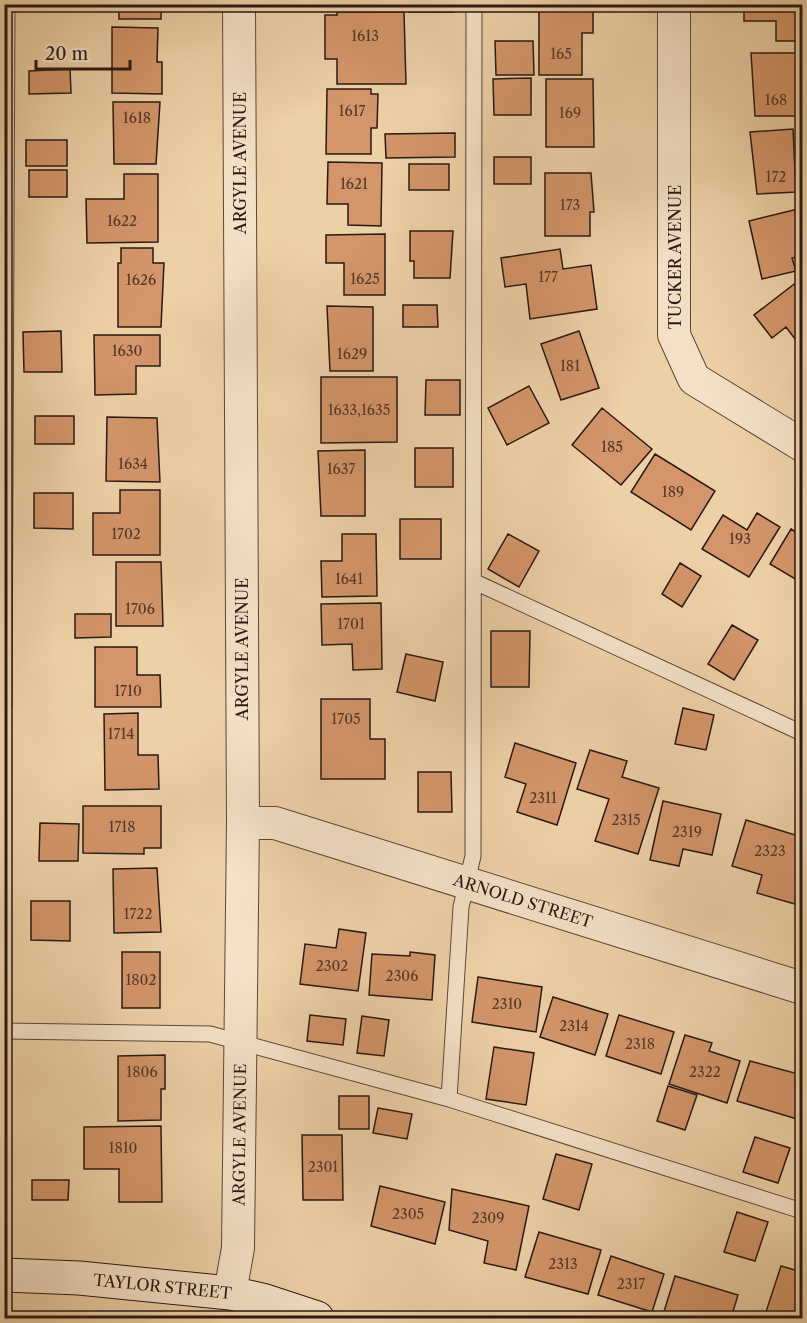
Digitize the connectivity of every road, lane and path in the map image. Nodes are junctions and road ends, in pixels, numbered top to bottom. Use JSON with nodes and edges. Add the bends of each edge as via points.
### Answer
{"nodes":[{"id":1,"x":6,"y":4,"type":"edge"},
{"id":2,"x":239,"y":4,"type":"edge"},
{"id":3,"x":474,"y":4,"type":"edge"},
{"id":4,"x":674,"y":4,"type":"edge"},
{"id":5,"x":802,"y":445,"type":"edge"},
{"id":6,"x":475,"y":582,"type":"junction"},
{"id":7,"x":4,"y":707,"type":"edge"},
{"id":8,"x":802,"y":733,"type":"edge"},
{"id":9,"x":243,"y":823,"type":"junction"},
{"id":10,"x":465,"y":884,"type":"junction"},
{"id":11,"x":802,"y":988,"type":"edge"},
{"id":12,"x":4,"y":1031,"type":"edge"},
{"id":13,"x":240,"y":1042,"type":"junction"},
{"id":14,"x":449,"y":1099,"type":"junction"},
{"id":15,"x":802,"y":1211,"type":"edge"},
{"id":16,"x":4,"y":1275,"type":"edge"},
{"id":17,"x":230,"y":1293,"type":"junction"},
{"id":18,"x":317,"y":1318,"type":"edge"}],
"edges":[{"from":1,"to":7,"type":"lane"},
{"from":2,"to":9,"type":"street","name":"ARGYLE AVENUE"},
{"from":3,"to":6,"type":"lane"},
{"from":4,"to":5,"type":"street","name":"TUCKER AVENUE","via":[[674,335],[694,379]]},
{"from":6,"to":8,"type":"lane"},
{"from":6,"to":10,"type":"lane","via":[[471,680],[473,856]]},
{"from":9,"to":10,"type":"street","name":"ARNOLD STREET","via":[[275,823]]},
{"from":9,"to":13,"type":"street","name":"ARGYLE AVENUE"},
{"from":10,"to":11,"type":"street","name":"ARNOLD STREET"},
{"from":10,"to":14,"type":"lane"},
{"from":12,"to":13,"type":"lane","via":[[210,1034]]},
{"from":13,"to":14,"type":"lane"},
{"from":13,"to":17,"type":"street","name":"ARGYLE AVENUE","via":[[238,1248]]},
{"from":14,"to":15,"type":"lane"},
{"from":16,"to":17,"type":"main road","name":"TAYLOR STREET"},
{"from":17,"to":18,"type":"main road","name":"TAYLOR STREET"}]}
